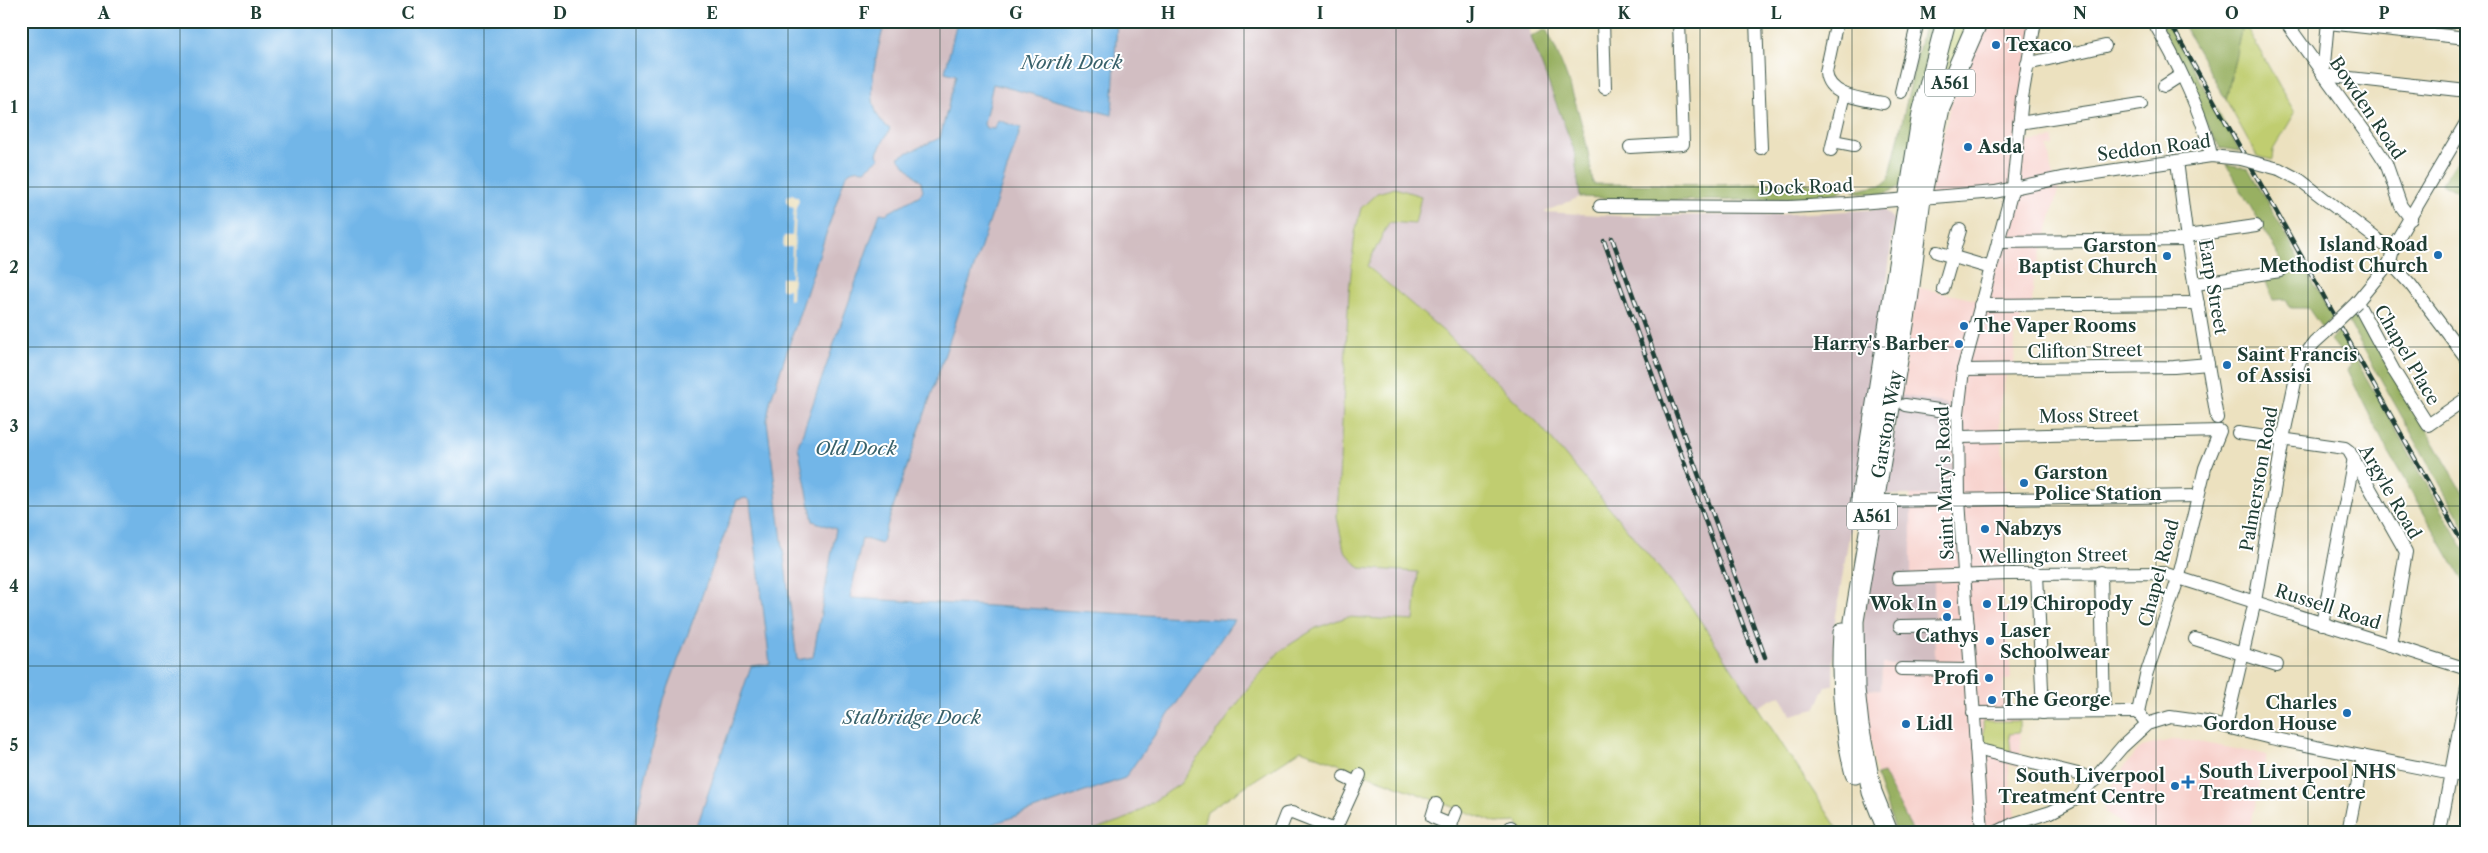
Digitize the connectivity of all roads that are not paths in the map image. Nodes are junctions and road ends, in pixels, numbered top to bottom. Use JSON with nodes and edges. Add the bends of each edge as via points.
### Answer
{"nodes":[{"id":1,"x":1603,"y":21,"type":"edge"},
{"id":2,"x":1679,"y":21,"type":"edge"},
{"id":3,"x":1756,"y":21,"type":"edge"},
{"id":4,"x":1837,"y":21,"type":"edge"},
{"id":5,"x":1918,"y":21,"type":"edge"},
{"id":6,"x":1946,"y":21,"type":"edge"},
{"id":7,"x":1978,"y":21,"type":"edge"},
{"id":8,"x":2035,"y":21,"type":"edge"},
{"id":9,"x":2153,"y":21,"type":"edge"},
{"id":10,"x":2285,"y":21,"type":"edge"},
{"id":11,"x":2328,"y":22,"type":"edge"},
{"id":12,"x":2467,"y":38,"type":"edge"},
{"id":13,"x":2105,"y":46,"type":"dead end"},
{"id":14,"x":2027,"y":64,"type":"junction"},
{"id":15,"x":2181,"y":75,"type":"junction"},
{"id":16,"x":2323,"y":75,"type":"junction"},
{"id":17,"x":2164,"y":86,"type":"dead end"},
{"id":18,"x":1605,"y":88,"type":"dead end"},
{"id":19,"x":2467,"y":91,"type":"edge"},
{"id":20,"x":1901,"y":92,"type":"dead end"},
{"id":21,"x":1844,"y":94,"type":"junction"},
{"id":22,"x":1883,"y":103,"type":"dead end"},
{"id":23,"x":2141,"y":104,"type":"dead end"},
{"id":24,"x":2467,"y":121,"type":"edge"},
{"id":25,"x":2019,"y":123,"type":"junction"},
{"id":26,"x":1854,"y":145,"type":"dead end"},
{"id":27,"x":1630,"y":147,"type":"dead end"},
{"id":28,"x":1761,"y":148,"type":"dead end"},
{"id":29,"x":2211,"y":156,"type":"junction"},
{"id":30,"x":2177,"y":161,"type":"junction"},
{"id":31,"x":2012,"y":187,"type":"junction"},
{"id":32,"x":1914,"y":199,"type":"junction"},
{"id":33,"x":1600,"y":206,"type":"dead end"},
{"id":34,"x":2411,"y":219,"type":"junction"},
{"id":35,"x":2256,"y":226,"type":"dead end"},
{"id":36,"x":1960,"y":230,"type":"dead end"},
{"id":37,"x":2187,"y":238,"type":"junction"},
{"id":38,"x":1998,"y":242,"type":"junction"},
{"id":39,"x":1937,"y":252,"type":"dead end"},
{"id":40,"x":1952,"y":256,"type":"junction"},
{"id":41,"x":2391,"y":256,"type":"junction"},
{"id":42,"x":1990,"y":268,"type":"junction"},
{"id":43,"x":2280,"y":271,"type":"dead end"},
{"id":44,"x":2196,"y":284,"type":"junction"},
{"id":45,"x":1943,"y":290,"type":"dead end"},
{"id":46,"x":2357,"y":302,"type":"junction"},
{"id":47,"x":2198,"y":303,"type":"junction"},
{"id":48,"x":1980,"y":305,"type":"junction"},
{"id":49,"x":2467,"y":359,"type":"edge"},
{"id":50,"x":2208,"y":364,"type":"junction"},
{"id":51,"x":1963,"y":370,"type":"junction"},
{"id":52,"x":2467,"y":398,"type":"edge"},
{"id":53,"x":1905,"y":405,"type":"dead end"},
{"id":54,"x":1958,"y":413,"type":"junction"},
{"id":55,"x":2219,"y":424,"type":"junction"},
{"id":56,"x":2238,"y":433,"type":"dead end"},
{"id":57,"x":1960,"y":437,"type":"junction"},
{"id":58,"x":2283,"y":439,"type":"junction"},
{"id":59,"x":2354,"y":458,"type":"junction"},
{"id":60,"x":2198,"y":496,"type":"junction"},
{"id":61,"x":1885,"y":500,"type":"dead end"},
{"id":62,"x":1959,"y":500,"type":"junction"},
{"id":63,"x":2101,"y":572,"type":"junction"},
{"id":64,"x":2037,"y":573,"type":"junction"},
{"id":65,"x":1965,"y":575,"type":"junction"},
{"id":66,"x":2179,"y":576,"type":"junction"},
{"id":67,"x":1898,"y":578,"type":"dead end"},
{"id":68,"x":2255,"y":601,"type":"junction"},
{"id":69,"x":2322,"y":624,"type":"junction"},
{"id":70,"x":1968,"y":625,"type":"junction"},
{"id":71,"x":1900,"y":626,"type":"dead end"},
{"id":72,"x":2195,"y":639,"type":"dead end"},
{"id":73,"x":2390,"y":645,"type":"junction"},
{"id":74,"x":2242,"y":654,"type":"junction"},
{"id":75,"x":2277,"y":665,"type":"dead end"},
{"id":76,"x":1901,"y":669,"type":"dead end"},
{"id":77,"x":2467,"y":669,"type":"edge"},
{"id":78,"x":1970,"y":670,"type":"junction"},
{"id":79,"x":2467,"y":687,"type":"edge"},
{"id":80,"x":2104,"y":712,"type":"junction"},
{"id":81,"x":2138,"y":712,"type":"junction"},
{"id":82,"x":1973,"y":713,"type":"junction"},
{"id":83,"x":2043,"y":713,"type":"junction"},
{"id":84,"x":2147,"y":724,"type":"junction"},
{"id":85,"x":2226,"y":726,"type":"junction"},
{"id":86,"x":1976,"y":749,"type":"junction"},
{"id":87,"x":2363,"y":756,"type":"junction"},
{"id":88,"x":2452,"y":774,"type":"junction"},
{"id":89,"x":1344,"y":777,"type":"dead end"},
{"id":90,"x":2467,"y":777,"type":"edge"},
{"id":91,"x":2094,"y":781,"type":"junction"},
{"id":92,"x":1436,"y":804,"type":"dead end"},
{"id":93,"x":1456,"y":812,"type":"dead end"},
{"id":94,"x":1452,"y":828,"type":"edge"},
{"id":95,"x":1334,"y":831,"type":"edge"},
{"id":96,"x":1279,"y":832,"type":"edge"},
{"id":97,"x":1874,"y":832,"type":"edge"},
{"id":98,"x":1888,"y":832,"type":"edge"},
{"id":99,"x":1982,"y":832,"type":"edge"},
{"id":100,"x":1997,"y":832,"type":"edge"},
{"id":101,"x":2348,"y":832,"type":"edge"},
{"id":102,"x":2440,"y":832,"type":"edge"}],
"edges":[{"from":1,"to":18,"type":"street"},
{"from":2,"to":27,"type":"street","via":[[1683,144]]},
{"from":3,"to":28,"type":"street"},
{"from":4,"to":21,"type":"street","via":[[1826,79],[1834,89]]},
{"from":5,"to":20,"type":"street"},
{"from":6,"to":32,"type":"highway","name":"Garston Way","number":"A561","via":[[1922,113]]},
{"from":7,"to":32,"type":"highway","name":"Garston Way","number":"A561","via":[[1940,108]]},
{"from":8,"to":14,"type":"street","name":"Saint Mary's Road"},
{"from":9,"to":15,"type":"street"},
{"from":10,"to":16,"type":"street","name":"Bowden Road"},
{"from":11,"to":12,"type":"street"},
{"from":11,"to":16,"type":"street"},
{"from":13,"to":14,"type":"street"},
{"from":14,"to":25,"type":"street","name":"Saint Mary's Road"},
{"from":15,"to":17,"type":"street"},
{"from":15,"to":29,"type":"street","via":[[2208,139]]},
{"from":16,"to":19,"type":"street"},
{"from":16,"to":34,"type":"street","name":"Bowden Road","via":[[2386,163],[2401,206]]},
{"from":21,"to":22,"type":"street"},
{"from":21,"to":26,"type":"street","via":[[1832,145]]},
{"from":23,"to":25,"type":"street"},
{"from":24,"to":34,"type":"street"},
{"from":25,"to":31,"type":"street","name":"Saint Mary's Road"},
{"from":29,"to":30,"type":"street","name":"Seddon Road"},
{"from":29,"to":41,"type":"street","name":"Seddon Road","bridge":true,"via":[[2279,169],[2300,180]]},
{"from":30,"to":31,"type":"street","name":"Seddon Road"},
{"from":30,"to":37,"type":"street","name":"Earp Street"},
{"from":31,"to":32,"type":"street","name":"Dock Road","via":[[1995,192]]},
{"from":31,"to":38,"type":"street","name":"Saint Mary's Road"},
{"from":32,"to":33,"type":"street","name":"Dock Road","via":[[1789,207]]},
{"from":32,"to":97,"type":"highway","name":"Garston Way","number":"A561","via":[[1890,322],[1853,551],[1842,650],[1847,738],[1859,793]]},
{"from":32,"to":98,"type":"highway","name":"Garston Way","number":"A561","via":[[1908,301],[1854,621],[1858,725],[1872,792]]},
{"from":34,"to":41,"type":"street"},
{"from":35,"to":37,"type":"street"},
{"from":36,"to":40,"type":"street"},
{"from":37,"to":38,"type":"street"},
{"from":37,"to":44,"type":"street","name":"Earp Street"},
{"from":38,"to":42,"type":"street","name":"Saint Mary's Road"},
{"from":39,"to":40,"type":"street"},
{"from":40,"to":42,"type":"street"},
{"from":40,"to":45,"type":"street"},
{"from":41,"to":46,"type":"street"},
{"from":41,"to":49,"type":"street","name":"Seddon Road"},
{"from":42,"to":48,"type":"street","name":"Saint Mary's Road"},
{"from":43,"to":44,"type":"street"},
{"from":44,"to":47,"type":"street","name":"Earp Street"},
{"from":46,"to":52,"type":"street","name":"Chapel Place","via":[[2428,425]]},
{"from":46,"to":58,"type":"street","name":"Palmerston Road","bridge":true,"via":[[2299,363]]},
{"from":47,"to":48,"type":"street"},
{"from":47,"to":50,"type":"street","name":"Earp Street"},
{"from":48,"to":51,"type":"street","name":"Saint Mary's Road"},
{"from":50,"to":51,"type":"street","name":"Clifton Street"},
{"from":50,"to":55,"type":"street","name":"Earp Street"},
{"from":51,"to":54,"type":"street","name":"Saint Mary's Road"},
{"from":53,"to":54,"type":"street"},
{"from":54,"to":57,"type":"street","name":"Saint Mary's Road"},
{"from":55,"to":57,"type":"street","name":"Moss Street"},
{"from":55,"to":60,"type":"street","name":"Chapel Road"},
{"from":56,"to":58,"type":"street","name":"Argyle Road"},
{"from":57,"to":62,"type":"street","name":"Saint Mary's Road"},
{"from":58,"to":59,"type":"street","name":"Argyle Road","via":[[2345,448]]},
{"from":58,"to":68,"type":"street","name":"Palmerston Road"},
{"from":59,"to":69,"type":"street"},
{"from":59,"to":73,"type":"street","name":"Argyle Road","via":[[2406,552]]},
{"from":60,"to":62,"type":"street"},
{"from":60,"to":66,"type":"street","name":"Chapel Road"},
{"from":61,"to":62,"type":"street"},
{"from":62,"to":65,"type":"street","name":"Saint Mary's Road"},
{"from":63,"to":64,"type":"street","name":"Wellington Street"},
{"from":63,"to":66,"type":"street","name":"Wellington Street","via":[[2151,572]]},
{"from":63,"to":80,"type":"street"},
{"from":64,"to":65,"type":"street","name":"Wellington Street"},
{"from":64,"to":83,"type":"street"},
{"from":65,"to":67,"type":"street","name":"Wellington Street"},
{"from":65,"to":70,"type":"street","name":"Saint Mary's Road"},
{"from":66,"to":68,"type":"street","name":"Russell Road"},
{"from":66,"to":81,"type":"street","name":"Chapel Road","via":[[2146,675]]},
{"from":68,"to":69,"type":"street","name":"Russell Road"},
{"from":68,"to":74,"type":"street","name":"Palmerston Road"},
{"from":69,"to":73,"type":"street","name":"Russell Road"},
{"from":70,"to":71,"type":"street"},
{"from":70,"to":78,"type":"street","name":"Saint Mary's Road"},
{"from":72,"to":74,"type":"street"},
{"from":73,"to":77,"type":"street","name":"Russell Road"},
{"from":74,"to":75,"type":"street"},
{"from":74,"to":85,"type":"street","name":"Palmerston Road"},
{"from":76,"to":78,"type":"street"},
{"from":78,"to":82,"type":"street","name":"Saint Mary's Road"},
{"from":79,"to":88,"type":"street"},
{"from":80,"to":81,"type":"street"},
{"from":80,"to":83,"type":"street"},
{"from":81,"to":84,"type":"street"},
{"from":82,"to":83,"type":"street"},
{"from":82,"to":86,"type":"street","name":"Saint Mary's Road"},
{"from":84,"to":85,"type":"street","via":[[2170,717]]},
{"from":84,"to":91,"type":"street","via":[[2122,747]]},
{"from":85,"to":87,"type":"street"},
{"from":86,"to":91,"type":"street","via":[[2082,774]]},
{"from":86,"to":99,"type":"street","name":"Saint Mary's Road"},
{"from":87,"to":88,"type":"street"},
{"from":87,"to":101,"type":"street"},
{"from":88,"to":90,"type":"street"},
{"from":88,"to":102,"type":"street"},
{"from":89,"to":95,"type":"street","via":[[1358,779]]},
{"from":91,"to":100,"type":"street","via":[[2078,798]]},
{"from":92,"to":94,"type":"street","via":[[1432,817]]},
{"from":93,"to":94,"type":"street"},
{"from":95,"to":96,"type":"street","via":[[1292,813],[1286,814]]}]}
